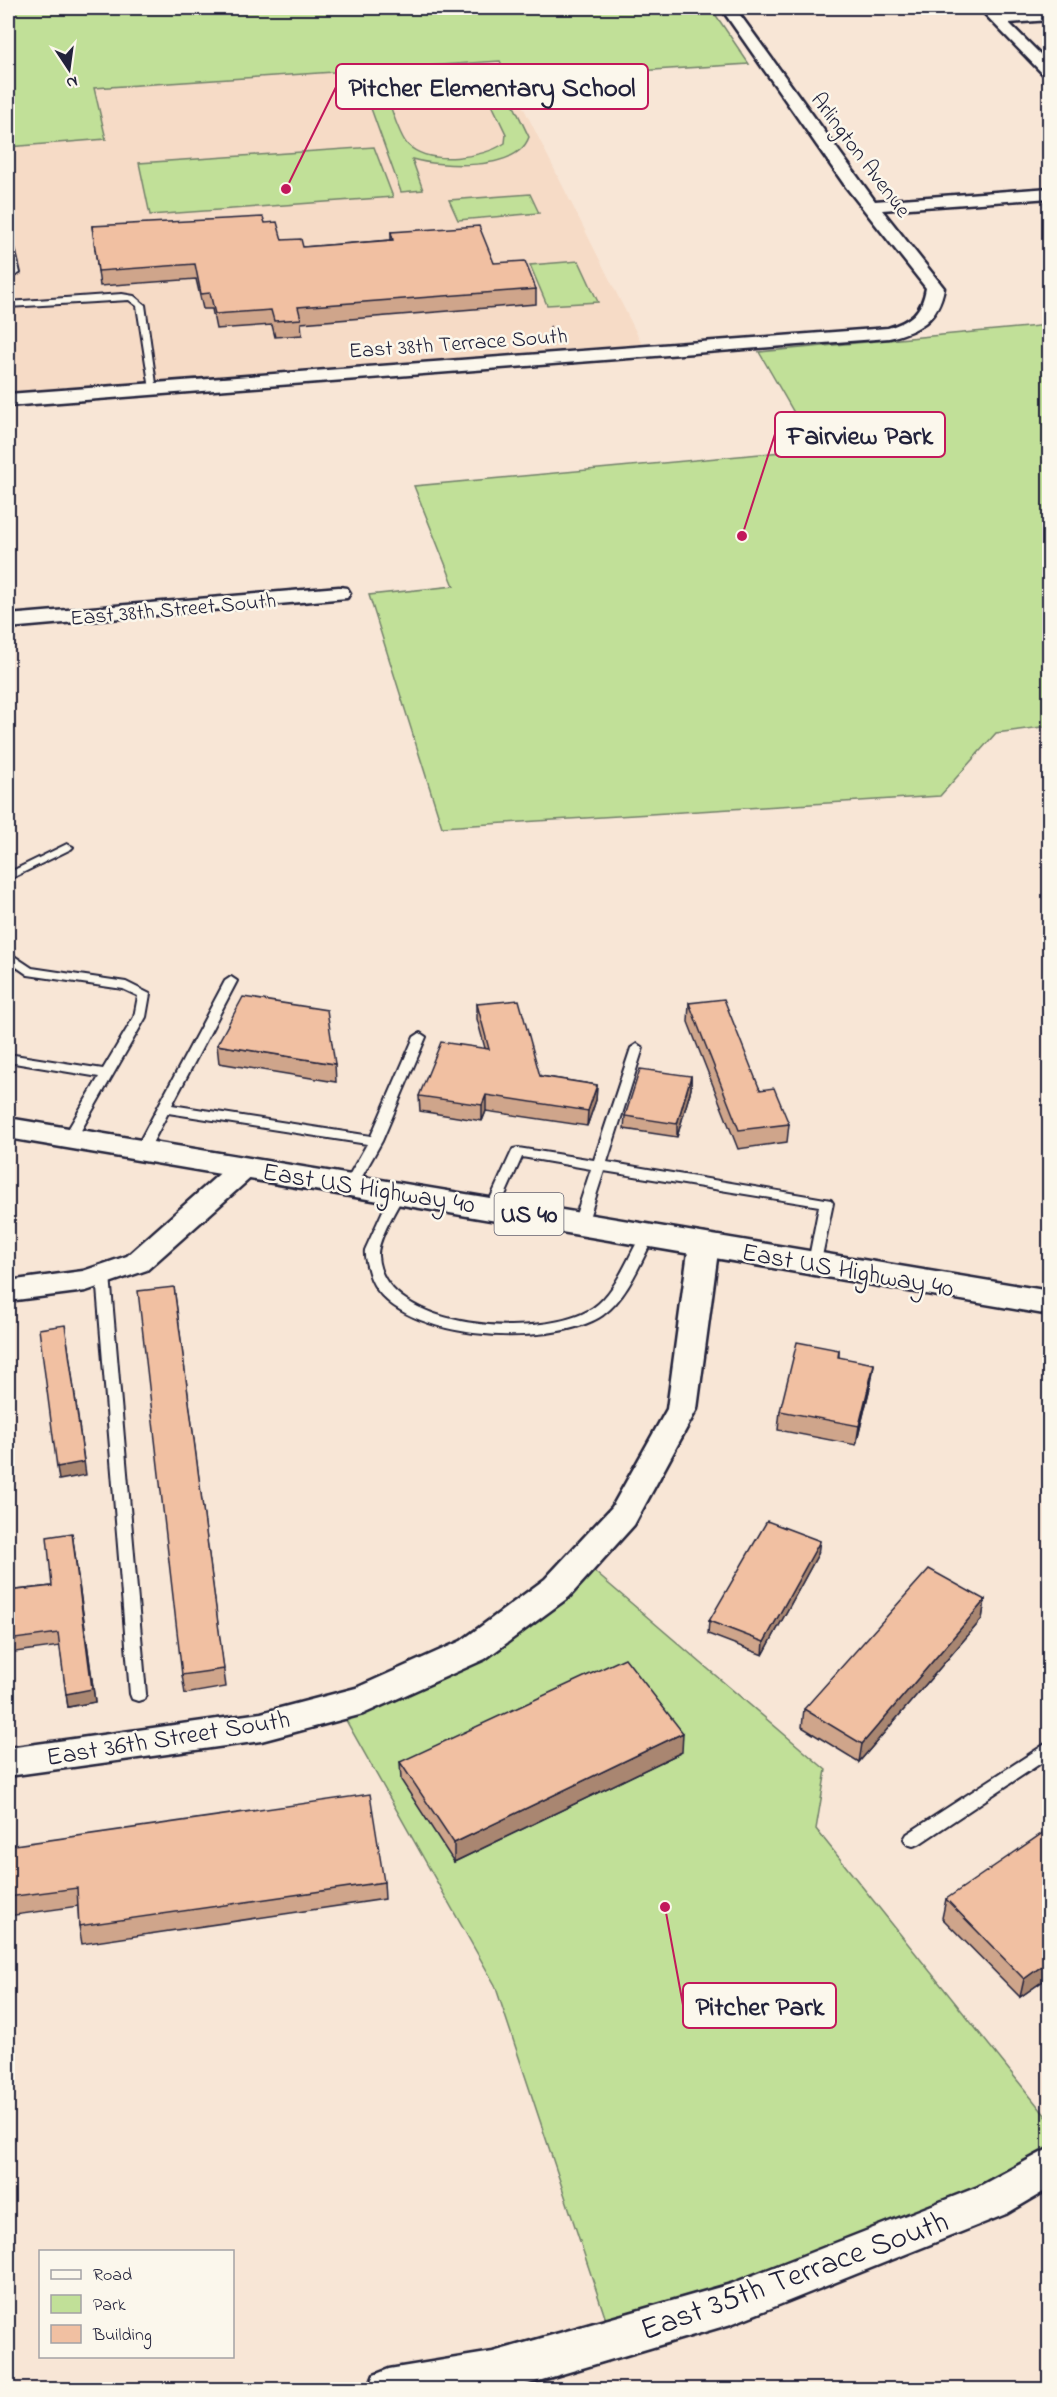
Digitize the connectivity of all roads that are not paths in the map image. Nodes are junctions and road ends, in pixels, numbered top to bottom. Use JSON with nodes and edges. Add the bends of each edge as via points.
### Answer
{"nodes":[{"id":1,"x":728,"y":8,"type":"edge"},
{"id":2,"x":986,"y":8,"type":"edge"},
{"id":3,"x":1050,"y":16,"type":"edge"},
{"id":4,"x":999,"y":19,"type":"junction"},
{"id":5,"x":1050,"y":73,"type":"edge"},
{"id":6,"x":1050,"y":193,"type":"edge"},
{"id":7,"x":871,"y":206,"type":"junction"},
{"id":8,"x":8,"y":239,"type":"edge"},
{"id":9,"x":8,"y":276,"type":"edge"},
{"id":10,"x":8,"y":305,"type":"edge"},
{"id":11,"x":911,"y":325,"type":"joint"},
{"id":12,"x":154,"y":389,"type":"junction"},
{"id":13,"x":8,"y":400,"type":"edge"},
{"id":14,"x":339,"y":593,"type":"dead end"},
{"id":15,"x":8,"y":622,"type":"edge"},
{"id":16,"x":67,"y":847,"type":"dead end"},
{"id":17,"x":8,"y":877,"type":"edge"},
{"id":18,"x":8,"y":956,"type":"edge"},
{"id":19,"x":231,"y":981,"type":"dead end"},
{"id":20,"x":420,"y":1037,"type":"dead end"},
{"id":21,"x":637,"y":1048,"type":"dead end"},
{"id":22,"x":8,"y":1058,"type":"edge"},
{"id":23,"x":107,"y":1074,"type":"junction"},
{"id":24,"x":163,"y":1108,"type":"junction"},
{"id":25,"x":8,"y":1128,"type":"edge"},
{"id":26,"x":70,"y":1138,"type":"junction"},
{"id":27,"x":375,"y":1141,"type":"junction"},
{"id":28,"x":142,"y":1150,"type":"junction"},
{"id":29,"x":598,"y":1166,"type":"junction"},
{"id":30,"x":245,"y":1167,"type":"junction"},
{"id":31,"x":350,"y":1185,"type":"junction"},
{"id":32,"x":398,"y":1193,"type":"junction"},
{"id":33,"x":493,"y":1208,"type":"junction"},
{"id":34,"x":580,"y":1224,"type":"junction"},
{"id":35,"x":648,"y":1235,"type":"junction"},
{"id":36,"x":704,"y":1244,"type":"junction"},
{"id":37,"x":815,"y":1263,"type":"junction"},
{"id":38,"x":103,"y":1275,"type":"junction"},
{"id":39,"x":8,"y":1291,"type":"edge"},
{"id":40,"x":1050,"y":1304,"type":"edge"},
{"id":41,"x":138,"y":1694,"type":"dead end"},
{"id":42,"x":1050,"y":1748,"type":"edge"},
{"id":43,"x":8,"y":1762,"type":"edge"},
{"id":44,"x":913,"y":1839,"type":"dead end"},
{"id":45,"x":1050,"y":2166,"type":"edge"},
{"id":46,"x":388,"y":2390,"type":"edge"}],
"edges":[{"from":1,"to":7,"type":"street","name":"Arlington Avenue"},
{"from":2,"to":4,"type":"street"},
{"from":3,"to":4,"type":"street"},
{"from":4,"to":5,"type":"street"},
{"from":6,"to":7,"type":"street"},
{"from":7,"to":11,"type":"street","name":"Arlington Avenue","via":[[935,288],[933,306]]},
{"from":8,"to":9,"type":"lane","via":[[16,273]]},
{"from":10,"to":12,"type":"lane","via":[[122,297],[137,301],[141,305]]},
{"from":11,"to":12,"type":"street","name":"East 38th Terrace South","via":[[889,333]]},
{"from":12,"to":13,"type":"street","name":"East 38th Terrace South"},
{"from":14,"to":15,"type":"street","name":"East 38th Street South"},
{"from":16,"to":17,"type":"lane"},
{"from":18,"to":23,"type":"lane","via":[[28,972],[126,986],[144,994],[140,1017]]},
{"from":19,"to":24,"type":"lane"},
{"from":20,"to":27,"type":"lane"},
{"from":21,"to":29,"type":"lane"},
{"from":22,"to":23,"type":"lane"},
{"from":23,"to":26,"type":"lane"},
{"from":24,"to":27,"type":"lane"},
{"from":24,"to":28,"type":"lane"},
{"from":25,"to":26,"type":"main road","name":"East US Highway 40","number":"US 40"},
{"from":26,"to":28,"type":"main road","name":"East US Highway 40","number":"US 40"},
{"from":27,"to":31,"type":"lane"},
{"from":28,"to":30,"type":"main road","name":"East US Highway 40","number":"US 40"},
{"from":29,"to":33,"type":"lane","via":[[518,1152]]},
{"from":29,"to":34,"type":"lane"},
{"from":29,"to":37,"type":"lane","via":[[826,1203]]},
{"from":30,"to":31,"type":"main road","name":"East US Highway 40","number":"US 40"},
{"from":30,"to":38,"type":"street","via":[[137,1263]]},
{"from":31,"to":32,"type":"main road","name":"East US Highway 40","number":"US 40"},
{"from":32,"to":33,"type":"main road","name":"East US Highway 40","number":"US 40"},
{"from":32,"to":35,"type":"lane","via":[[370,1255],[374,1274],[394,1300],[407,1309],[460,1325],[522,1332],[584,1320],[619,1289]]},
{"from":33,"to":34,"type":"main road","name":"East US Highway 40","number":"US 40"},
{"from":34,"to":35,"type":"main road","name":"East US Highway 40","number":"US 40"},
{"from":35,"to":36,"type":"main road","name":"East US Highway 40","number":"US 40"},
{"from":36,"to":37,"type":"main road","name":"East US Highway 40","number":"US 40"},
{"from":36,"to":43,"type":"street","name":"East 36th Street South","via":[[682,1409],[623,1516],[557,1588],[473,1650],[363,1700],[261,1727]]},
{"from":37,"to":40,"type":"main road","name":"East US Highway 40","number":"US 40"},
{"from":38,"to":39,"type":"street","via":[[86,1281]]},
{"from":38,"to":41,"type":"lane"},
{"from":42,"to":44,"type":"lane"},
{"from":45,"to":46,"type":"street","name":"East 35th Terrace South","via":[[992,2201],[731,2304],[493,2373]]}]}
